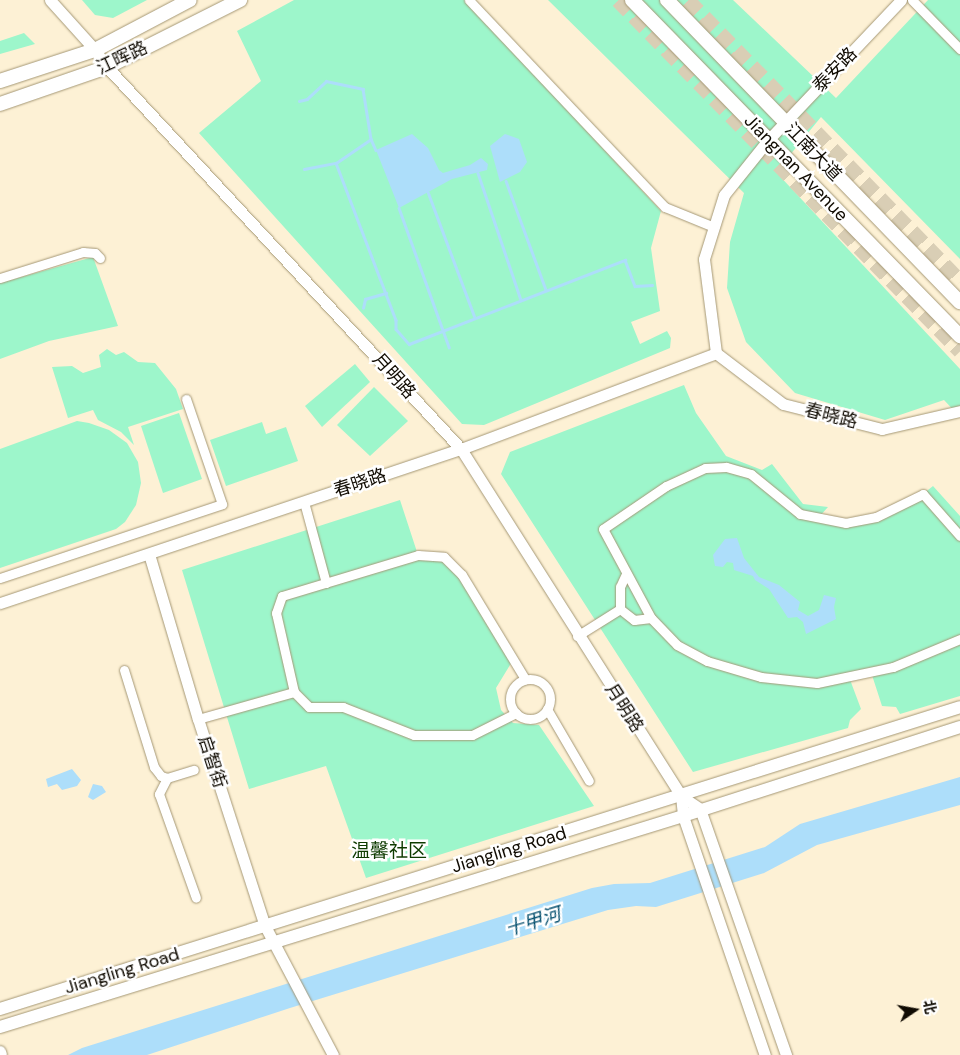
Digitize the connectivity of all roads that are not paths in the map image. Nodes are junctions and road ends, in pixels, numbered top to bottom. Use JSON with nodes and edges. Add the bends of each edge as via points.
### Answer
{"nodes":[{"id":1,"x":50,"y":0,"type":"edge"},
{"id":2,"x":190,"y":0,"type":"edge"},
{"id":3,"x":240,"y":0,"type":"edge"},
{"id":4,"x":469,"y":0,"type":"edge"},
{"id":5,"x":632,"y":0,"type":"edge"},
{"id":6,"x":666,"y":0,"type":"edge"},
{"id":7,"x":901,"y":0,"type":"edge"},
{"id":8,"x":912,"y":0,"type":"edge"},
{"id":9,"x":960,"y":49,"type":"edge"},
{"id":10,"x":95,"y":50,"type":"junction"},
{"id":11,"x":107,"y":67,"type":"junction"},
{"id":12,"x":0,"y":81,"type":"edge"},
{"id":13,"x":0,"y":104,"type":"edge"},
{"id":14,"x":784,"y":123,"type":"junction"},
{"id":15,"x":768,"y":140,"type":"junction"},
{"id":16,"x":714,"y":227,"type":"junction"},
{"id":17,"x":100,"y":258,"type":"dead end"},
{"id":18,"x":0,"y":278,"type":"edge"},
{"id":19,"x":960,"y":302,"type":"edge"},
{"id":20,"x":960,"y":336,"type":"edge"},
{"id":21,"x":716,"y":354,"type":"junction"},
{"id":22,"x":186,"y":399,"type":"dead end"},
{"id":23,"x":960,"y":411,"type":"edge"},
{"id":24,"x":461,"y":450,"type":"junction"},
{"id":25,"x":304,"y":502,"type":"junction"},
{"id":26,"x":960,"y":536,"type":"edge"},
{"id":27,"x":149,"y":554,"type":"junction"},
{"id":28,"x":626,"y":574,"type":"junction"},
{"id":29,"x":0,"y":578,"type":"edge"},
{"id":30,"x":326,"y":582,"type":"junction"},
{"id":31,"x":0,"y":603,"type":"edge"},
{"id":32,"x":620,"y":609,"type":"junction"},
{"id":33,"x":651,"y":618,"type":"junction"},
{"id":34,"x":577,"y":636,"type":"junction"},
{"id":35,"x":960,"y":639,"type":"edge"},
{"id":36,"x":124,"y":670,"type":"dead end"},
{"id":37,"x":525,"y":680,"type":"junction"},
{"id":38,"x":294,"y":692,"type":"junction"},
{"id":39,"x":960,"y":707,"type":"edge"},
{"id":40,"x":547,"y":709,"type":"junction"},
{"id":41,"x":516,"y":713,"type":"junction"},
{"id":42,"x":198,"y":719,"type":"junction"},
{"id":43,"x":960,"y":726,"type":"edge"},
{"id":44,"x":194,"y":770,"type":"dead end"},
{"id":45,"x":167,"y":778,"type":"junction"},
{"id":46,"x":588,"y":781,"type":"dead end"},
{"id":47,"x":681,"y":796,"type":"junction"},
{"id":48,"x":700,"y":809,"type":"junction"},
{"id":49,"x":683,"y":816,"type":"junction"},
{"id":50,"x":196,"y":898,"type":"dead end"},
{"id":51,"x":265,"y":926,"type":"junction"},
{"id":52,"x":273,"y":943,"type":"junction"},
{"id":53,"x":0,"y":1009,"type":"edge"},
{"id":54,"x":0,"y":1027,"type":"edge"},
{"id":55,"x":333,"y":1055,"type":"edge"},
{"id":56,"x":765,"y":1055,"type":"edge"},
{"id":57,"x":786,"y":1055,"type":"edge"}],
"edges":[{"from":1,"to":10,"type":"street","name":"月明路"},
{"from":2,"to":10,"type":"main road","name":"江晖路"},
{"from":3,"to":11,"type":"main road","name":"江晖路"},
{"from":4,"to":16,"type":"street","via":[[664,208]]},
{"from":5,"to":15,"type":"main road","name":"Jiangnan Avenue"},
{"from":6,"to":14,"type":"main road","name":"江南大道"},
{"from":7,"to":14,"type":"street","name":"泰安路"},
{"from":8,"to":9,"type":"street"},
{"from":10,"to":11,"type":"street","name":"月明路"},
{"from":10,"to":12,"type":"main road","name":"江晖路"},
{"from":11,"to":13,"type":"main road","name":"江晖路"},
{"from":11,"to":24,"type":"street","name":"月明路"},
{"from":14,"to":15,"type":"street","name":"泰安路"},
{"from":14,"to":19,"type":"main road","name":"江南大道"},
{"from":15,"to":16,"type":"street","via":[[724,195]]},
{"from":15,"to":20,"type":"main road","name":"Jiangnan Avenue"},
{"from":16,"to":21,"type":"street","via":[[704,259]]},
{"from":17,"to":18,"type":"street","via":[[95,253],[83,252]]},
{"from":21,"to":23,"type":"street","name":"春晓路","via":[[783,404],[882,429]]},
{"from":21,"to":24,"type":"street","name":"春晓路"},
{"from":22,"to":29,"type":"street","via":[[222,504]]},
{"from":24,"to":25,"type":"street","name":"春晓路"},
{"from":24,"to":34,"type":"street","name":"月明路"},
{"from":25,"to":27,"type":"street","name":"春晓路"},
{"from":25,"to":30,"type":"street"},
{"from":26,"to":28,"type":"street","via":[[923,494],[876,518],[846,523],[800,514],[751,474],[726,467],[705,468],[666,486],[603,529]]},
{"from":27,"to":31,"type":"street","name":"春晓路"},
{"from":27,"to":42,"type":"street","name":"启智街"},
{"from":28,"to":32,"type":"street","via":[[620,587]]},
{"from":28,"to":33,"type":"street"},
{"from":30,"to":37,"type":"street","via":[[418,555],[444,556],[462,575]]},
{"from":30,"to":38,"type":"street","via":[[282,596],[276,613]]},
{"from":32,"to":33,"type":"street","via":[[634,620]]},
{"from":32,"to":34,"type":"street"},
{"from":33,"to":35,"type":"street","via":[[677,645],[707,661],[761,677],[816,683],[893,667]]},
{"from":34,"to":47,"type":"street","name":"月明路"},
{"from":36,"to":45,"type":"street","via":[[154,767]]},
{"from":37,"to":40,"type":"street","via":[[544,684],[550,696]]},
{"from":37,"to":41,"type":"street","via":[[515,686],[510,697]]},
{"from":38,"to":41,"type":"street","via":[[309,707],[343,707],[414,735],[472,735]]},
{"from":38,"to":42,"type":"street"},
{"from":39,"to":47,"type":"main road","name":"Jiangling Road"},
{"from":40,"to":41,"type":"street","via":[[532,718]]},
{"from":40,"to":46,"type":"street"},
{"from":42,"to":51,"type":"street","name":"启智街"},
{"from":43,"to":48,"type":"main road","name":"Jiangling Road"},
{"from":44,"to":45,"type":"street"},
{"from":45,"to":50,"type":"street","via":[[159,794]]},
{"from":47,"to":48,"type":"street","name":"月明路"},
{"from":47,"to":49,"type":"street","name":"月明路"},
{"from":47,"to":51,"type":"main road","name":"Jiangling Road"},
{"from":48,"to":49,"type":"main road","name":"Jiangling Road"},
{"from":48,"to":57,"type":"street"},
{"from":49,"to":52,"type":"main road","name":"Jiangling Road"},
{"from":49,"to":56,"type":"street","name":"月明路"},
{"from":51,"to":52,"type":"street","name":"启智街"},
{"from":51,"to":53,"type":"main road","name":"Jiangling Road"},
{"from":52,"to":54,"type":"main road","name":"Jiangling Road"},
{"from":52,"to":55,"type":"street","name":"启智街"}]}
